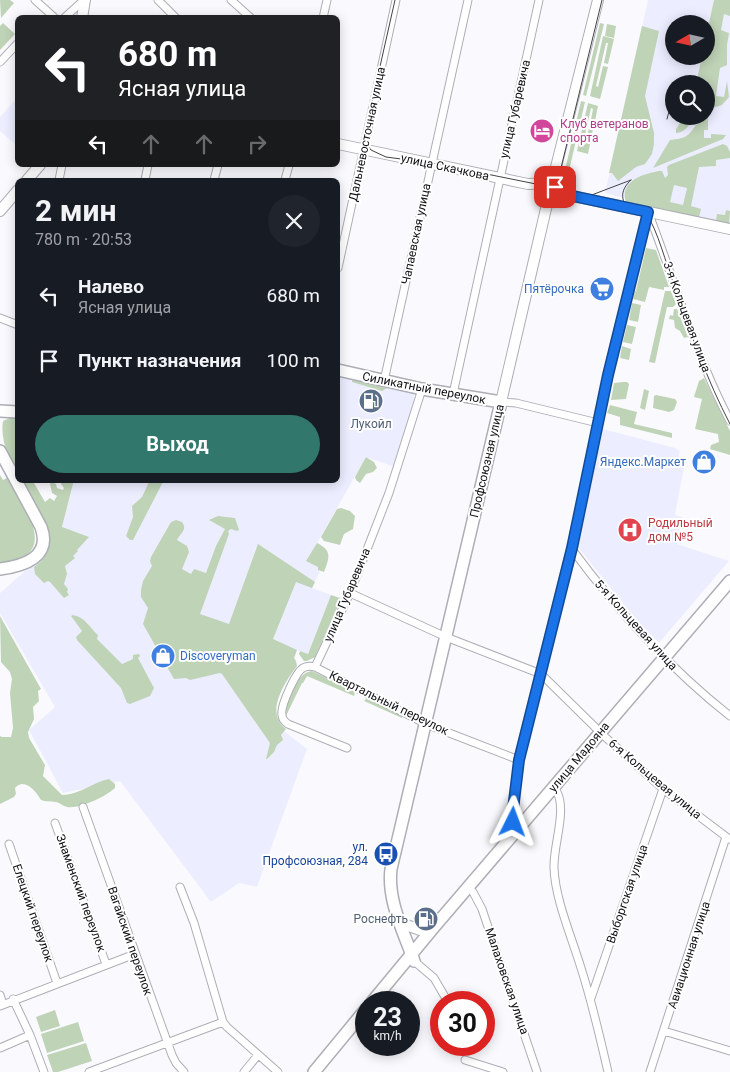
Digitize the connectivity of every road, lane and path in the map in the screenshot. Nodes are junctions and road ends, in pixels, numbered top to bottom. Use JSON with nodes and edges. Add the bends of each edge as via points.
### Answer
{"nodes":[{"id":1,"x":35,"y":0,"type":"edge"},
{"id":2,"x":85,"y":0,"type":"edge"},
{"id":3,"x":158,"y":0,"type":"edge"},
{"id":4,"x":231,"y":0,"type":"edge"},
{"id":5,"x":326,"y":0,"type":"edge"},
{"id":6,"x":396,"y":0,"type":"edge"},
{"id":7,"x":468,"y":0,"type":"edge"},
{"id":8,"x":539,"y":0,"type":"edge"},
{"id":9,"x":598,"y":0,"type":"edge"},
{"id":10,"x":52,"y":15,"type":"edge"},
{"id":11,"x":68,"y":15,"type":"edge"},
{"id":12,"x":82,"y":15,"type":"edge"},
{"id":13,"x":173,"y":15,"type":"edge"},
{"id":14,"x":248,"y":15,"type":"edge"},
{"id":15,"x":324,"y":15,"type":"edge"},
{"id":16,"x":15,"y":47,"type":"edge"},
{"id":17,"x":0,"y":62,"type":"edge"},
{"id":18,"x":340,"y":144,"type":"edge"},
{"id":19,"x":364,"y":149,"type":"junction"},
{"id":20,"x":431,"y":164,"type":"junction"},
{"id":21,"x":38,"y":167,"type":"edge"},
{"id":22,"x":28,"y":178,"type":"edge"},
{"id":23,"x":499,"y":178,"type":"junction"},
{"id":24,"x":552,"y":183,"type":"junction"},
{"id":25,"x":15,"y":194,"type":"edge"},
{"id":26,"x":0,"y":211,"type":"edge"},
{"id":27,"x":648,"y":212,"type":"junction"},
{"id":28,"x":730,"y":228,"type":"edge"},
{"id":29,"x":340,"y":259,"type":"edge"},
{"id":30,"x":0,"y":318,"type":"edge"},
{"id":31,"x":15,"y":324,"type":"edge"},
{"id":32,"x":340,"y":370,"type":"edge"},
{"id":33,"x":384,"y":381,"type":"junction"},
{"id":34,"x":422,"y":389,"type":"junction"},
{"id":35,"x":453,"y":394,"type":"junction"},
{"id":36,"x":501,"y":402,"type":"junction"},
{"id":37,"x":730,"y":421,"type":"edge"},
{"id":38,"x":598,"y":423,"type":"junction"},
{"id":39,"x":0,"y":451,"type":"edge"},
{"id":40,"x":15,"y":479,"type":"edge"},
{"id":41,"x":17,"y":483,"type":"edge"},
{"id":42,"x":572,"y":548,"type":"junction"},
{"id":43,"x":0,"y":570,"type":"edge"},
{"id":44,"x":730,"y":588,"type":"edge"},
{"id":45,"x":350,"y":593,"type":"junction"},
{"id":46,"x":446,"y":638,"type":"junction"},
{"id":47,"x":665,"y":660,"type":"junction"},
{"id":48,"x":315,"y":668,"type":"junction"},
{"id":49,"x":541,"y":674,"type":"junction"},
{"id":50,"x":730,"y":716,"type":"edge"},
{"id":51,"x":426,"y":724,"type":"junction"},
{"id":52,"x":602,"y":734,"type":"junction"},
{"id":53,"x":347,"y":748,"type":"dead end"},
{"id":54,"x":519,"y":760,"type":"junction"},
{"id":55,"x":663,"y":789,"type":"junction"},
{"id":56,"x":557,"y":792,"type":"junction"},
{"id":57,"x":83,"y":806,"type":"dead end"},
{"id":58,"x":55,"y":823,"type":"dead end"},
{"id":59,"x":518,"y":830,"type":"junction"},
{"id":60,"x":728,"y":838,"type":"edge"},
{"id":61,"x":9,"y":844,"type":"dead end"},
{"id":62,"x":180,"y":887,"type":"dead end"},
{"id":63,"x":473,"y":892,"type":"junction"},
{"id":64,"x":401,"y":923,"type":"junction"},
{"id":65,"x":434,"y":927,"type":"junction"},
{"id":66,"x":135,"y":954,"type":"junction"},
{"id":67,"x":413,"y":958,"type":"junction"},
{"id":68,"x":106,"y":964,"type":"junction"},
{"id":69,"x":57,"y":983,"type":"junction"},
{"id":70,"x":382,"y":991,"type":"edge"},
{"id":71,"x":388,"y":991,"type":"edge"},
{"id":72,"x":442,"y":991,"type":"edge"},
{"id":73,"x":0,"y":995,"type":"edge"},
{"id":74,"x":591,"y":998,"type":"junction"},
{"id":75,"x":14,"y":999,"type":"junction"},
{"id":76,"x":1,"y":1005,"type":"edge"},
{"id":77,"x":223,"y":1022,"type":"junction"},
{"id":78,"x":355,"y":1022,"type":"edge"},
{"id":79,"x":664,"y":1031,"type":"junction"},
{"id":80,"x":355,"y":1032,"type":"edge"},
{"id":81,"x":30,"y":1035,"type":"junction"},
{"id":82,"x":167,"y":1042,"type":"junction"},
{"id":83,"x":0,"y":1048,"type":"edge"},
{"id":84,"x":730,"y":1051,"type":"edge"},
{"id":85,"x":258,"y":1055,"type":"junction"},
{"id":86,"x":465,"y":1060,"type":"dead end"},
{"id":87,"x":44,"y":1072,"type":"edge"},
{"id":88,"x":89,"y":1072,"type":"edge"},
{"id":89,"x":183,"y":1072,"type":"edge"},
{"id":90,"x":244,"y":1072,"type":"edge"},
{"id":91,"x":278,"y":1072,"type":"edge"},
{"id":92,"x":314,"y":1072,"type":"edge"},
{"id":93,"x":322,"y":1072,"type":"edge"},
{"id":94,"x":503,"y":1072,"type":"edge"},
{"id":95,"x":537,"y":1072,"type":"edge"},
{"id":96,"x":608,"y":1072,"type":"edge"},
{"id":97,"x":650,"y":1072,"type":"edge"}],
"edges":[{"from":1,"to":10,"type":"street"},
{"from":2,"to":11,"type":"street"},
{"from":2,"to":12,"type":"street"},
{"from":3,"to":13,"type":"street"},
{"from":4,"to":14,"type":"street"},
{"from":5,"to":15,"type":"street"},
{"from":6,"to":19,"type":"street","name":"Дальневосточная улица"},
{"from":7,"to":20,"type":"street","name":"Чапаевская улица"},
{"from":8,"to":23,"type":"street","name":"улица Губаревича"},
{"from":9,"to":24,"type":"street","name":"Профсоюзная улица"},
{"from":16,"to":17,"type":"street"},
{"from":18,"to":19,"type":"street","name":"улица Скачкова"},
{"from":19,"to":20,"type":"street","name":"улица Скачкова"},
{"from":19,"to":29,"type":"street","name":"Дальневосточная улица"},
{"from":20,"to":23,"type":"street","name":"улица Скачкова"},
{"from":20,"to":33,"type":"street","name":"Чапаевская улица"},
{"from":21,"to":22,"type":"street"},
{"from":23,"to":24,"type":"street","name":"улица Скачкова","via":[[528,184]]},
{"from":23,"to":35,"type":"street","name":"улица Губаревича"},
{"from":24,"to":27,"type":"street","via":[[568,195]]},
{"from":24,"to":36,"type":"street","name":"Профсоюзная улица"},
{"from":25,"to":26,"type":"street"},
{"from":27,"to":28,"type":"street"},
{"from":27,"to":37,"type":"street","name":"3-я Кольцевая улица","via":[[691,331]]},
{"from":27,"to":38,"type":"street"},
{"from":30,"to":31,"type":"street"},
{"from":32,"to":33,"type":"main road","name":"Силикатный переулок"},
{"from":33,"to":34,"type":"main road","name":"Силикатный переулок"},
{"from":34,"to":35,"type":"main road","name":"Силикатный переулок"},
{"from":34,"to":45,"type":"street","name":"улица Губаревича","via":[[389,493]]},
{"from":35,"to":36,"type":"main road","name":"Силикатный переулок"},
{"from":36,"to":38,"type":"street","name":"Силикатный переулок"},
{"from":36,"to":46,"type":"main road","name":"Профсоюзная улица"},
{"from":38,"to":42,"type":"street"},
{"from":39,"to":40,"type":"main road"},
{"from":41,"to":43,"type":"main road","via":[[41,527],[44,541],[33,559]]},
{"from":42,"to":47,"type":"street","name":"5-я Кольцевая улица","via":[[600,586]]},
{"from":42,"to":49,"type":"street"},
{"from":44,"to":47,"type":"main road","name":"улица Мадояна"},
{"from":45,"to":46,"type":"street","name":"6-я Кольцевая улица"},
{"from":45,"to":48,"type":"street","name":"улица Губаревича"},
{"from":46,"to":49,"type":"street","name":"6-я Кольцевая улица"},
{"from":46,"to":51,"type":"main road","name":"Профсоюзная улица"},
{"from":47,"to":50,"type":"street","name":"5-я Кольцевая улица"},
{"from":47,"to":52,"type":"main road","name":"улица Мадояна"},
{"from":48,"to":51,"type":"street","name":"Квартальный переулок"},
{"from":48,"to":53,"type":"street","via":[[306,667],[296,675],[282,707],[282,718],[288,724]]},
{"from":49,"to":52,"type":"street","name":"6-я Кольцевая улица"},
{"from":49,"to":54,"type":"street"},
{"from":51,"to":54,"type":"street","name":"Квартальный переулок"},
{"from":51,"to":64,"type":"main road","name":"Профсоюзная улица","via":[[391,869],[390,889]]},
{"from":52,"to":55,"type":"street","name":"6-я Кольцевая улица"},
{"from":52,"to":56,"type":"main road","name":"улица Мадояна"},
{"from":52,"to":59,"type":"main road","name":"улица Мадояна"},
{"from":54,"to":59,"type":"street","via":[[512,818]]},
{"from":55,"to":60,"type":"street","name":"6-я Кольцевая улица"},
{"from":55,"to":74,"type":"street","name":"Выборгская улица"},
{"from":56,"to":63,"type":"main road","name":"улица Мадояна"},
{"from":56,"to":74,"type":"street","via":[[560,813],[554,875]]},
{"from":57,"to":66,"type":"street","name":"Вагайский переулок"},
{"from":58,"to":68,"type":"street","name":"Знаменский переулок"},
{"from":59,"to":65,"type":"main road","name":"улица Мадояна"},
{"from":60,"to":79,"type":"street","name":"Авиационная улица"},
{"from":61,"to":69,"type":"street","name":"Елецкий переулок"},
{"from":62,"to":77,"type":"street"},
{"from":63,"to":67,"type":"main road","name":"улица Мадояна"},
{"from":63,"to":95,"type":"street","name":"Малаховская улица","via":[[482,909]]},
{"from":64,"to":65,"type":"street","via":[[420,930]]},
{"from":64,"to":67,"type":"main road","name":"Профсоюзная улица"},
{"from":65,"to":67,"type":"main road","name":"улица Мадояна"},
{"from":66,"to":68,"type":"street"},
{"from":66,"to":82,"type":"street","name":"Вагайский переулок"},
{"from":67,"to":70,"type":"main road","name":"улица Мадояна"},
{"from":67,"to":71,"type":"main road","name":"улица Мадояна"},
{"from":67,"to":72,"type":"street","via":[[434,978]]},
{"from":68,"to":69,"type":"street"},
{"from":69,"to":75,"type":"street"},
{"from":73,"to":76,"type":"street"},
{"from":74,"to":96,"type":"street"},
{"from":75,"to":76,"type":"street"},
{"from":75,"to":81,"type":"street"},
{"from":77,"to":82,"type":"street"},
{"from":77,"to":85,"type":"street"},
{"from":78,"to":92,"type":"main road"},
{"from":79,"to":84,"type":"street"},
{"from":79,"to":97,"type":"street","name":"Авиационная улица"},
{"from":80,"to":93,"type":"main road"},
{"from":81,"to":83,"type":"street"},
{"from":81,"to":87,"type":"street"},
{"from":82,"to":88,"type":"street"},
{"from":82,"to":89,"type":"street","name":"Вагайский переулок"},
{"from":85,"to":90,"type":"street"},
{"from":85,"to":91,"type":"street"},
{"from":86,"to":94,"type":"street"}]}
